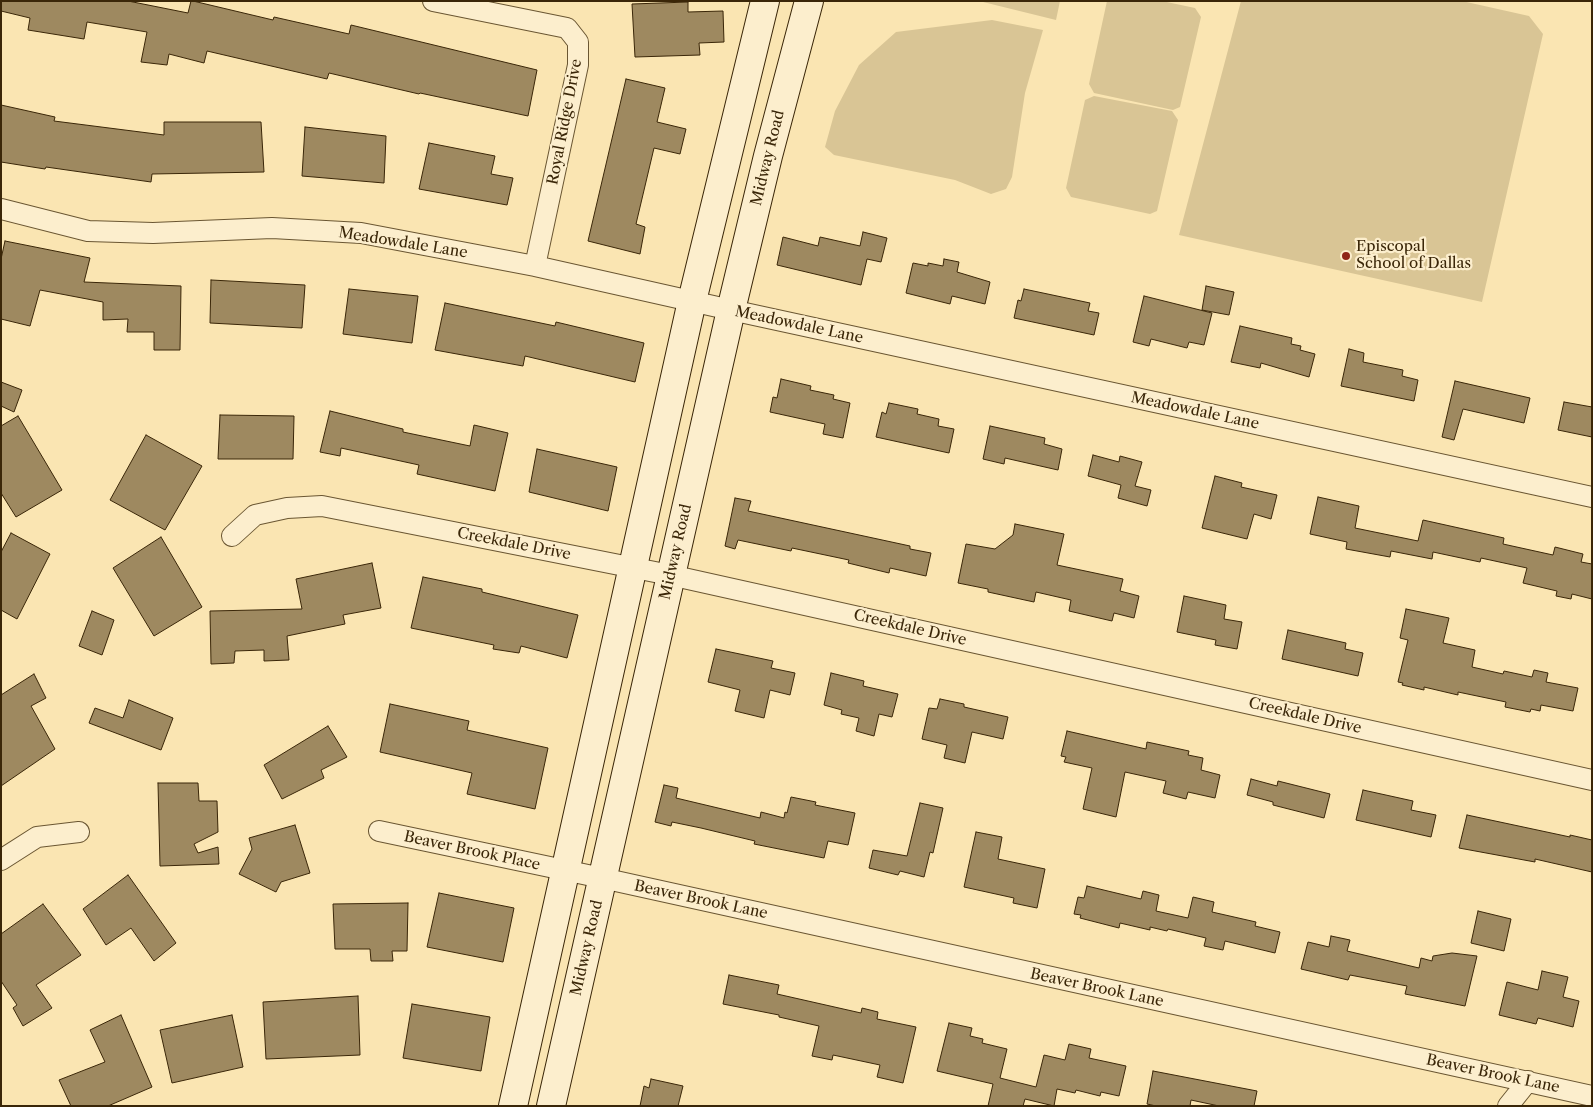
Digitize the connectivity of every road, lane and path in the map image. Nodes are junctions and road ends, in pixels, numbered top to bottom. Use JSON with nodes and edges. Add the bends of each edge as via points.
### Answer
{"nodes":[{"id":1,"x":433,"y":1,"type":"edge"},
{"id":2,"x":765,"y":1,"type":"edge"},
{"id":3,"x":809,"y":1,"type":"edge"},
{"id":4,"x":1,"y":209,"type":"edge"},
{"id":5,"x":535,"y":266,"type":"junction"},
{"id":6,"x":692,"y":301,"type":"junction"},
{"id":7,"x":732,"y":310,"type":"junction"},
{"id":8,"x":1592,"y":497,"type":"edge"},
{"id":9,"x":232,"y":536,"type":"dead end"},
{"id":10,"x":633,"y":568,"type":"junction"},
{"id":11,"x":670,"y":575,"type":"junction"},
{"id":12,"x":1592,"y":780,"type":"edge"},
{"id":13,"x":379,"y":831,"type":"dead end"},
{"id":14,"x":79,"y":832,"type":"dead end"},
{"id":15,"x":1,"y":860,"type":"edge"},
{"id":16,"x":565,"y":871,"type":"junction"},
{"id":17,"x":602,"y":878,"type":"junction"},
{"id":18,"x":1528,"y":1082,"type":"junction"},
{"id":19,"x":1592,"y":1096,"type":"edge"},
{"id":20,"x":512,"y":1106,"type":"edge"},
{"id":21,"x":551,"y":1106,"type":"edge"},
{"id":22,"x":1508,"y":1106,"type":"edge"}],
"edges":[{"from":1,"to":5,"type":"street","name":"Royal Ridge Drive","via":[[567,28],[578,42],[578,65]]},
{"from":2,"to":6,"type":"main road"},
{"from":3,"to":7,"type":"main road","name":"Midway Road"},
{"from":4,"to":5,"type":"street","name":"Meadowdale Lane","via":[[88,231],[153,233],[272,228],[361,233]]},
{"from":5,"to":6,"type":"street","name":"Meadowdale Lane"},
{"from":6,"to":7,"type":"street","name":"Meadowdale Lane"},
{"from":6,"to":10,"type":"main road"},
{"from":7,"to":8,"type":"street","name":"Meadowdale Lane"},
{"from":7,"to":11,"type":"main road","name":"Midway Road"},
{"from":9,"to":10,"type":"street","name":"Creekdale Drive","via":[[255,515],[287,508],[322,506]]},
{"from":10,"to":11,"type":"street","name":"Creekdale Drive"},
{"from":10,"to":16,"type":"main road"},
{"from":11,"to":12,"type":"street","name":"Creekdale Drive"},
{"from":11,"to":17,"type":"main road","name":"Midway Road"},
{"from":13,"to":16,"type":"street","name":"Beaver Brook Place"},
{"from":14,"to":15,"type":"street","via":[[37,837]]},
{"from":16,"to":17,"type":"street","name":"Beaver Brook Place"},
{"from":16,"to":20,"type":"main road"},
{"from":17,"to":18,"type":"street","name":"Beaver Brook Lane"},
{"from":17,"to":21,"type":"main road","name":"Midway Road"},
{"from":18,"to":19,"type":"street","name":"Beaver Brook Lane"},
{"from":18,"to":22,"type":"street"}]}
